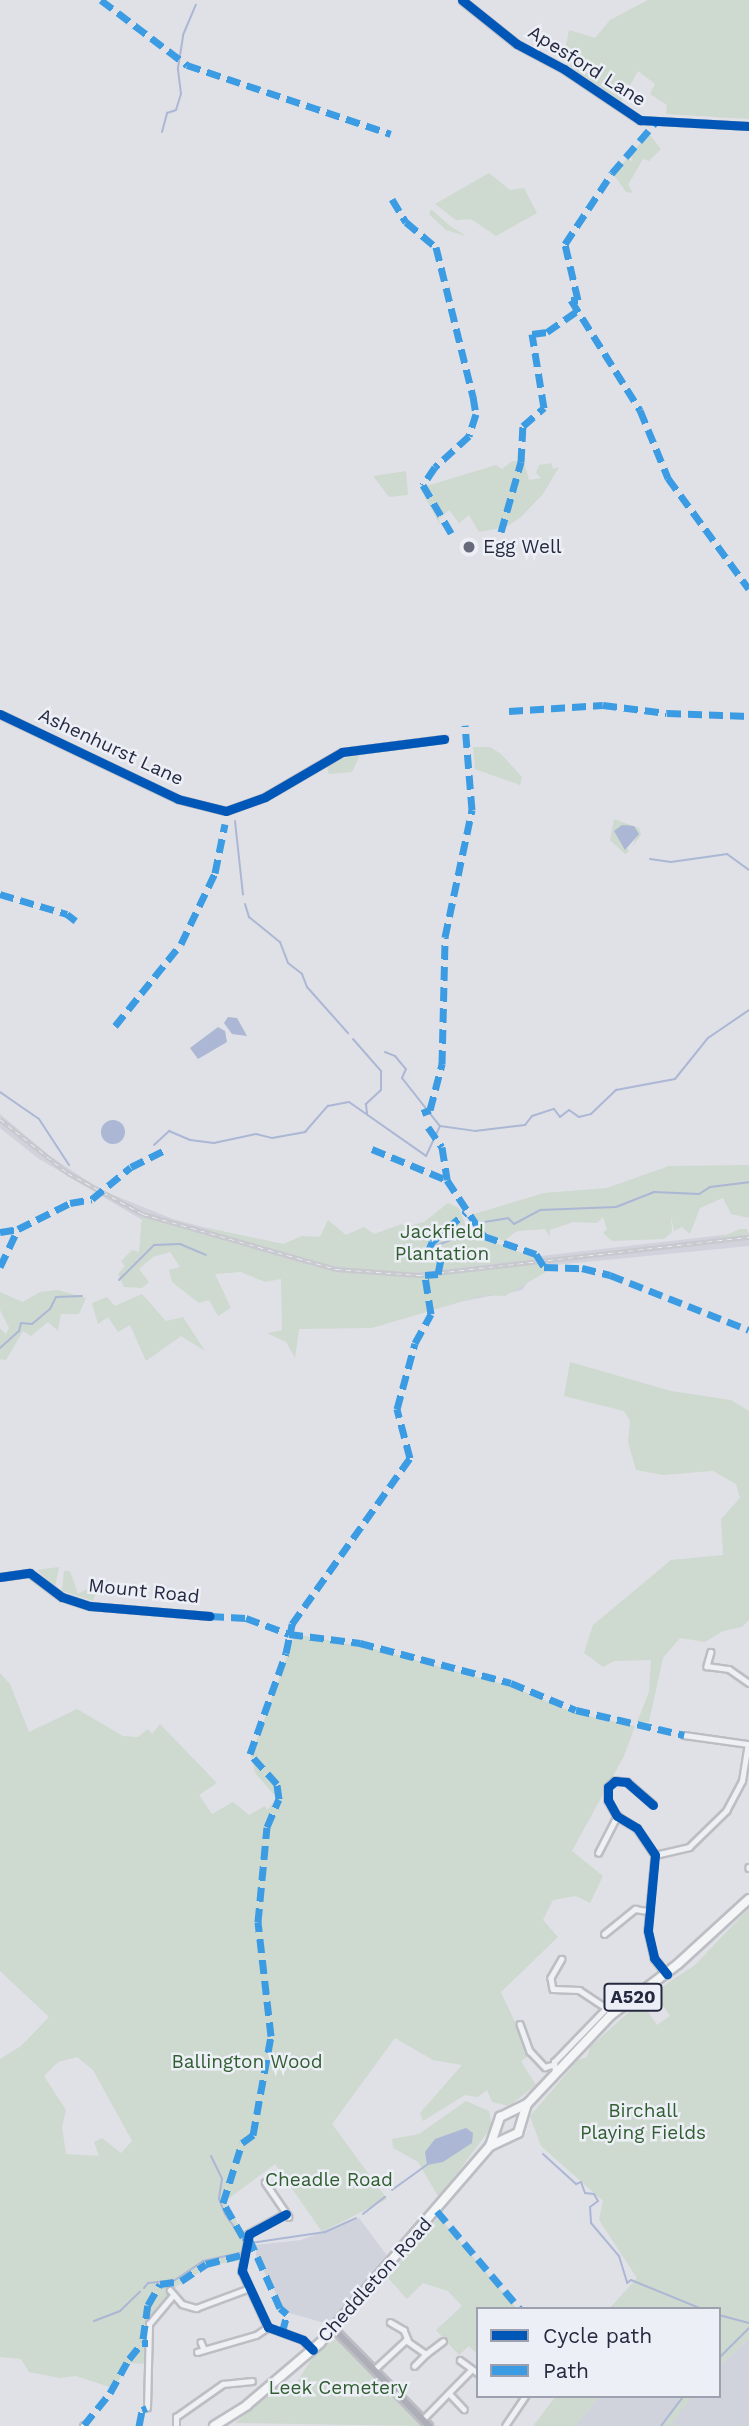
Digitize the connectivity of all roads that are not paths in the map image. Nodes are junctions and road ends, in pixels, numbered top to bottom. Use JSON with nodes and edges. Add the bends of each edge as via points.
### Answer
{"nodes":[{"id":1,"x":462,"y":0,"type":"edge"},
{"id":2,"x":749,"y":126,"type":"edge"},
{"id":3,"x":0,"y":714,"type":"edge"},
{"id":4,"x":444,"y":739,"type":"dead end"},
{"id":5,"x":0,"y":1577,"type":"edge"},
{"id":6,"x":210,"y":1616,"type":"dead end"},
{"id":7,"x":711,"y":1652,"type":"dead end"},
{"id":8,"x":749,"y":1683,"type":"edge"},
{"id":9,"x":684,"y":1735,"type":"dead end"},
{"id":10,"x":749,"y":1744,"type":"edge"},
{"id":11,"x":653,"y":1805,"type":"dead end"},
{"id":12,"x":617,"y":1816,"type":"junction"},
{"id":13,"x":598,"y":1853,"type":"dead end"},
{"id":14,"x":655,"y":1855,"type":"junction"},
{"id":15,"x":749,"y":1899,"type":"edge"},
{"id":16,"x":648,"y":1911,"type":"junction"},
{"id":17,"x":604,"y":1934,"type":"dead end"},
{"id":18,"x":562,"y":1959,"type":"dead end"},
{"id":19,"x":667,"y":1974,"type":"junction"},
{"id":20,"x":610,"y":2010,"type":"junction"},
{"id":21,"x":520,"y":2024,"type":"dead end"},
{"id":22,"x":554,"y":2068,"type":"junction"},
{"id":23,"x":527,"y":2104,"type":"junction"},
{"id":24,"x":512,"y":2112,"type":"junction"},
{"id":25,"x":521,"y":2119,"type":"junction"},
{"id":26,"x":498,"y":2126,"type":"junction"},
{"id":27,"x":507,"y":2136,"type":"junction"},
{"id":28,"x":490,"y":2146,"type":"junction"},
{"id":29,"x":264,"y":2181,"type":"dead end"},
{"id":30,"x":247,"y":2289,"type":"junction"},
{"id":31,"x":170,"y":2290,"type":"dead end"},
{"id":32,"x":173,"y":2295,"type":"junction"},
{"id":33,"x":390,"y":2322,"type":"dead end"},
{"id":34,"x":268,"y":2327,"type":"junction"},
{"id":35,"x":334,"y":2329,"type":"junction"},
{"id":36,"x":408,"y":2340,"type":"junction"},
{"id":37,"x":443,"y":2341,"type":"dead end"},
{"id":38,"x":201,"y":2342,"type":"dead end"},
{"id":39,"x":204,"y":2349,"type":"junction"},
{"id":40,"x":313,"y":2350,"type":"junction"},
{"id":41,"x":197,"y":2352,"type":"dead end"},
{"id":42,"x":426,"y":2354,"type":"junction"},
{"id":43,"x":460,"y":2360,"type":"dead end"},
{"id":44,"x":414,"y":2366,"type":"dead end"},
{"id":45,"x":376,"y":2368,"type":"junction"},
{"id":46,"x":471,"y":2371,"type":"junction"},
{"id":47,"x":476,"y":2372,"type":"edge"},
{"id":48,"x":248,"y":2383,"type":"dead end"},
{"id":49,"x":449,"y":2393,"type":"junction"},
{"id":50,"x":525,"y":2398,"type":"edge"},
{"id":51,"x":147,"y":2408,"type":"dead end"},
{"id":52,"x":464,"y":2409,"type":"dead end"},
{"id":53,"x":423,"y":2419,"type":"junction"},
{"id":54,"x":176,"y":2426,"type":"edge"},
{"id":55,"x":214,"y":2426,"type":"edge"},
{"id":56,"x":429,"y":2426,"type":"edge"},
{"id":57,"x":505,"y":2426,"type":"edge"}],
"edges":[{"from":1,"to":2,"type":"street","name":"Apesford Lane","via":[[517,44],[640,120]]},
{"from":3,"to":4,"type":"street","name":"Ashenhurst Lane","via":[[178,799],[226,811],[265,797],[342,752]]},
{"from":5,"to":6,"type":"street","name":"Mount Road","via":[[30,1573],[62,1597],[90,1606]]},
{"from":7,"to":8,"type":"street","via":[[707,1666],[729,1669]]},
{"from":9,"to":10,"type":"street"},
{"from":10,"to":14,"type":"street","via":[[741,1781],[726,1811],[689,1847]]},
{"from":11,"to":12,"type":"street","via":[[627,1782],[615,1781],[607,1795]]},
{"from":12,"to":13,"type":"street"},
{"from":12,"to":14,"type":"street","via":[[637,1828]]},
{"from":14,"to":16,"type":"street"},
{"from":15,"to":19,"type":"highway","name":"Cheddleton Road","number":"A520"},
{"from":16,"to":17,"type":"street","via":[[635,1909]]},
{"from":16,"to":19,"type":"street","via":[[651,1950]]},
{"from":18,"to":20,"type":"street","via":[[551,1978],[556,1992],[579,1990]]},
{"from":19,"to":20,"type":"highway","name":"Cheddleton Road","number":"A520"},
{"from":20,"to":22,"type":"highway","name":"Cheddleton Road","number":"A520"},
{"from":21,"to":22,"type":"street","via":[[530,2051],[545,2067]]},
{"from":22,"to":23,"type":"highway","name":"Cheddleton Road","number":"A520"},
{"from":23,"to":24,"type":"highway","name":"Cheddleton Road","number":"A520"},
{"from":23,"to":25,"type":"highway","name":"Cheddleton Road","number":"A520"},
{"from":24,"to":25,"type":"highway"},
{"from":24,"to":26,"type":"highway","name":"Cheddleton Road","via":[[500,2117]]},
{"from":25,"to":27,"type":"highway","name":"Cheddleton Road","via":[[520,2131]]},
{"from":26,"to":27,"type":"highway"},
{"from":26,"to":28,"type":"highway","name":"Cheddleton Road"},
{"from":27,"to":28,"type":"highway","name":"Cheddleton Road"},
{"from":28,"to":35,"type":"highway","name":"Cheddleton Road"},
{"from":29,"to":30,"type":"street","via":[[288,2215],[249,2234],[242,2264]]},
{"from":30,"to":32,"type":"street","via":[[196,2308]]},
{"from":30,"to":34,"type":"street"},
{"from":31,"to":32,"type":"street"},
{"from":32,"to":51,"type":"street","via":[[149,2324]]},
{"from":33,"to":36,"type":"street","via":[[399,2325]]},
{"from":34,"to":39,"type":"street","via":[[256,2335]]},
{"from":34,"to":40,"type":"street","via":[[303,2340]]},
{"from":35,"to":40,"type":"highway","name":"Cheddleton Road"},
{"from":35,"to":45,"type":"street"},
{"from":36,"to":42,"type":"street"},
{"from":36,"to":45,"type":"street"},
{"from":37,"to":42,"type":"street"},
{"from":38,"to":39,"type":"street"},
{"from":39,"to":41,"type":"street"},
{"from":40,"to":55,"type":"highway","name":"Cheddleton Road","via":[[240,2411]]},
{"from":42,"to":44,"type":"street"},
{"from":43,"to":46,"type":"street"},
{"from":45,"to":53,"type":"street"},
{"from":46,"to":47,"type":"street"},
{"from":46,"to":49,"type":"street"},
{"from":48,"to":54,"type":"street","via":[[231,2380],[214,2389],[176,2417]]},
{"from":49,"to":52,"type":"street"},
{"from":49,"to":53,"type":"street"},
{"from":50,"to":57,"type":"street"},
{"from":53,"to":56,"type":"street"}]}
